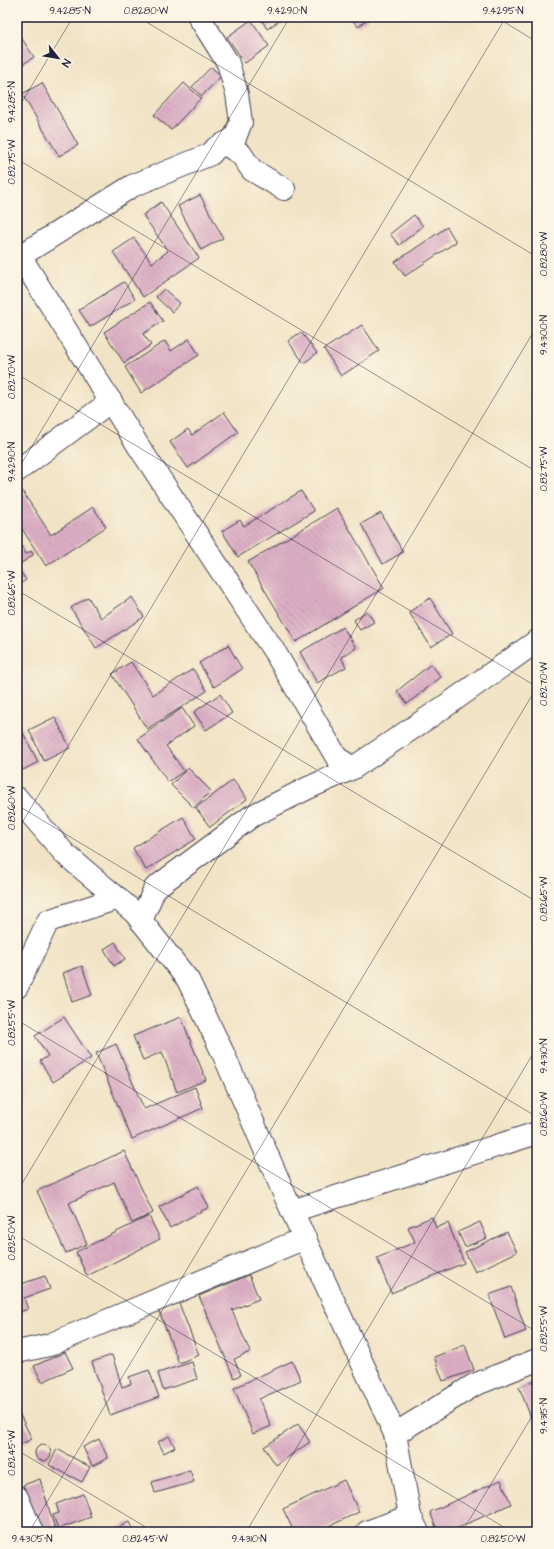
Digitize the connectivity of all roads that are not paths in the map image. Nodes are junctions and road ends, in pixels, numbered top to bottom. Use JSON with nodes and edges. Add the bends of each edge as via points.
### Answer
{"nodes":[{"id":1,"x":199,"y":17,"type":"edge"},
{"id":2,"x":225,"y":144,"type":"junction"},
{"id":3,"x":284,"y":189,"type":"dead end"},
{"id":4,"x":19,"y":255,"type":"edge"},
{"id":5,"x":111,"y":401,"type":"junction"},
{"id":6,"x":17,"y":471,"type":"edge"},
{"id":7,"x":537,"y":641,"type":"edge"},
{"id":8,"x":353,"y":768,"type":"junction"},
{"id":9,"x":17,"y":798,"type":"edge"},
{"id":10,"x":118,"y":898,"type":"junction"},
{"id":11,"x":141,"y":921,"type":"junction"},
{"id":12,"x":17,"y":987,"type":"edge"},
{"id":13,"x":537,"y":1133,"type":"edge"},
{"id":14,"x":292,"y":1211,"type":"junction"},
{"id":15,"x":305,"y":1238,"type":"junction"},
{"id":16,"x":17,"y":1352,"type":"edge"},
{"id":17,"x":537,"y":1360,"type":"edge"},
{"id":18,"x":395,"y":1434,"type":"junction"},
{"id":19,"x":17,"y":1497,"type":"edge"},
{"id":20,"x":414,"y":1524,"type":"edge"},
{"id":21,"x":32,"y":1532,"type":"edge"},
{"id":22,"x":367,"y":1532,"type":"edge"}],
"edges":[{"from":1,"to":2,"type":"street","via":[[228,63],[237,94],[241,122],[235,138]]},
{"from":2,"to":3,"type":"street","via":[[241,154],[252,170]]},
{"from":2,"to":4,"type":"street","via":[[211,154],[132,186]]},
{"from":4,"to":5,"type":"street"},
{"from":5,"to":6,"type":"street"},
{"from":5,"to":8,"type":"street","via":[[276,654],[336,758]]},
{"from":7,"to":8,"type":"street"},
{"from":8,"to":11,"type":"street","via":[[252,816],[155,888]]},
{"from":9,"to":10,"type":"street","via":[[65,854]]},
{"from":10,"to":11,"type":"street"},
{"from":10,"to":12,"type":"street","via":[[48,921]]},
{"from":11,"to":14,"type":"street","via":[[188,980]]},
{"from":13,"to":14,"type":"street"},
{"from":14,"to":15,"type":"street"},
{"from":15,"to":16,"type":"street","via":[[49,1345]]},
{"from":15,"to":18,"type":"street"},
{"from":17,"to":18,"type":"street","via":[[474,1385]]},
{"from":18,"to":20,"type":"street"},
{"from":19,"to":21,"type":"street"},
{"from":20,"to":22,"type":"street"}]}
